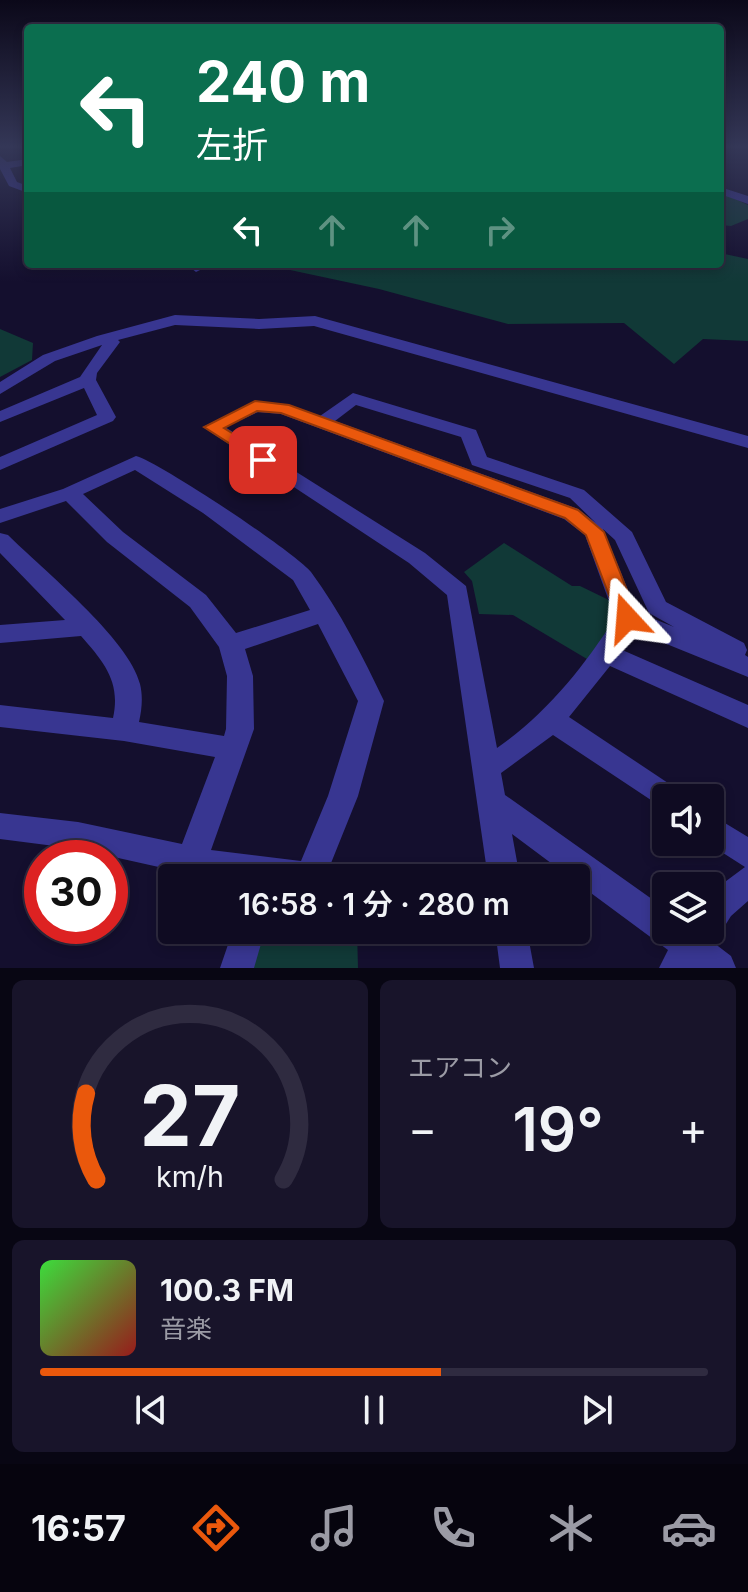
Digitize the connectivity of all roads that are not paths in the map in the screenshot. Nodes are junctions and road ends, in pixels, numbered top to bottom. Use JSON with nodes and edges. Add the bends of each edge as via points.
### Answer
{"nodes":[{"id":1,"x":724,"y":191,"type":"edge"},
{"id":2,"x":748,"y":200,"type":"edge"},
{"id":3,"x":103,"y":339,"type":"junction"},
{"id":4,"x":88,"y":380,"type":"junction"},
{"id":5,"x":0,"y":389,"type":"edge"},
{"id":6,"x":0,"y":417,"type":"edge"},
{"id":7,"x":322,"y":423,"type":"junction"},
{"id":8,"x":748,"y":442,"type":"edge"},
{"id":9,"x":0,"y":464,"type":"edge"},
{"id":10,"x":70,"y":493,"type":"junction"},
{"id":11,"x":0,"y":516,"type":"edge"},
{"id":12,"x":0,"y":540,"type":"edge"},
{"id":13,"x":323,"y":614,"type":"junction"},
{"id":14,"x":627,"y":618,"type":"junction"},
{"id":15,"x":87,"y":627,"type":"junction"},
{"id":16,"x":0,"y":634,"type":"edge"},
{"id":17,"x":231,"y":644,"type":"junction"},
{"id":18,"x":607,"y":654,"type":"junction"},
{"id":19,"x":748,"y":658,"type":"edge"},
{"id":20,"x":748,"y":667,"type":"edge"},
{"id":21,"x":0,"y":716,"type":"edge"},
{"id":22,"x":748,"y":717,"type":"edge"},
{"id":23,"x":549,"y":718,"type":"junction"},
{"id":24,"x":124,"y":730,"type":"junction"},
{"id":25,"x":233,"y":749,"type":"junction"},
{"id":26,"x":487,"y":767,"type":"junction"},
{"id":27,"x":652,"y":788,"type":"edge"},
{"id":28,"x":493,"y":803,"type":"junction"},
{"id":29,"x":0,"y":826,"type":"edge"},
{"id":30,"x":724,"y":838,"type":"edge"},
{"id":31,"x":748,"y":854,"type":"edge"},
{"id":32,"x":191,"y":861,"type":"junction"},
{"id":33,"x":205,"y":864,"type":"edge"},
{"id":34,"x":315,"y":864,"type":"edge"},
{"id":35,"x":502,"y":864,"type":"edge"},
{"id":36,"x":748,"y":881,"type":"edge"},
{"id":37,"x":724,"y":902,"type":"edge"},
{"id":38,"x":652,"y":920,"type":"edge"},
{"id":39,"x":245,"y":944,"type":"edge"},
{"id":40,"x":513,"y":944,"type":"edge"},
{"id":41,"x":685,"y":944,"type":"edge"},
{"id":42,"x":237,"y":968,"type":"edge"},
{"id":43,"x":517,"y":968,"type":"edge"},
{"id":44,"x":719,"y":968,"type":"edge"}],
"edges":[{"from":1,"to":2,"type":"street"},
{"from":3,"to":4,"type":"street","via":[[112,342]]},
{"from":3,"to":5,"type":"street","via":[[49,358]]},
{"from":3,"to":8,"type":"street","via":[[175,320],[315,321]]},
{"from":4,"to":6,"type":"street"},
{"from":4,"to":9,"type":"street","via":[[107,417]]},
{"from":7,"to":14,"type":"street","via":[[571,514],[594,532]]},
{"from":7,"to":19,"type":"street","via":[[353,398],[469,434],[479,461],[577,494],[624,537],[657,607]]},
{"from":7,"to":26,"type":"street","via":[[284,409],[255,406],[212,427],[417,558],[458,592]]},
{"from":10,"to":11,"type":"street"},
{"from":10,"to":13,"type":"street","via":[[136,462],[301,575]]},
{"from":10,"to":17,"type":"street","via":[[115,537],[198,601]]},
{"from":12,"to":15,"type":"street"},
{"from":13,"to":17,"type":"street"},
{"from":13,"to":34,"type":"street","via":[[371,701],[343,796]]},
{"from":14,"to":18,"type":"street"},
{"from":14,"to":20,"type":"street"},
{"from":15,"to":16,"type":"street"},
{"from":15,"to":24,"type":"street","via":[[126,673],[130,708]]},
{"from":17,"to":25,"type":"street","via":[[242,713]]},
{"from":18,"to":22,"type":"street"},
{"from":18,"to":23,"type":"street"},
{"from":21,"to":24,"type":"street"},
{"from":23,"to":26,"type":"street","via":[[512,755]]},
{"from":23,"to":27,"type":"street"},
{"from":24,"to":25,"type":"street"},
{"from":25,"to":32,"type":"street"},
{"from":26,"to":28,"type":"street"},
{"from":28,"to":35,"type":"street"},
{"from":28,"to":38,"type":"street"},
{"from":29,"to":32,"type":"street","via":[[47,828]]},
{"from":30,"to":31,"type":"street"},
{"from":32,"to":33,"type":"street"},
{"from":36,"to":37,"type":"street"},
{"from":39,"to":42,"type":"street"},
{"from":40,"to":43,"type":"street"},
{"from":41,"to":44,"type":"street"}]}
